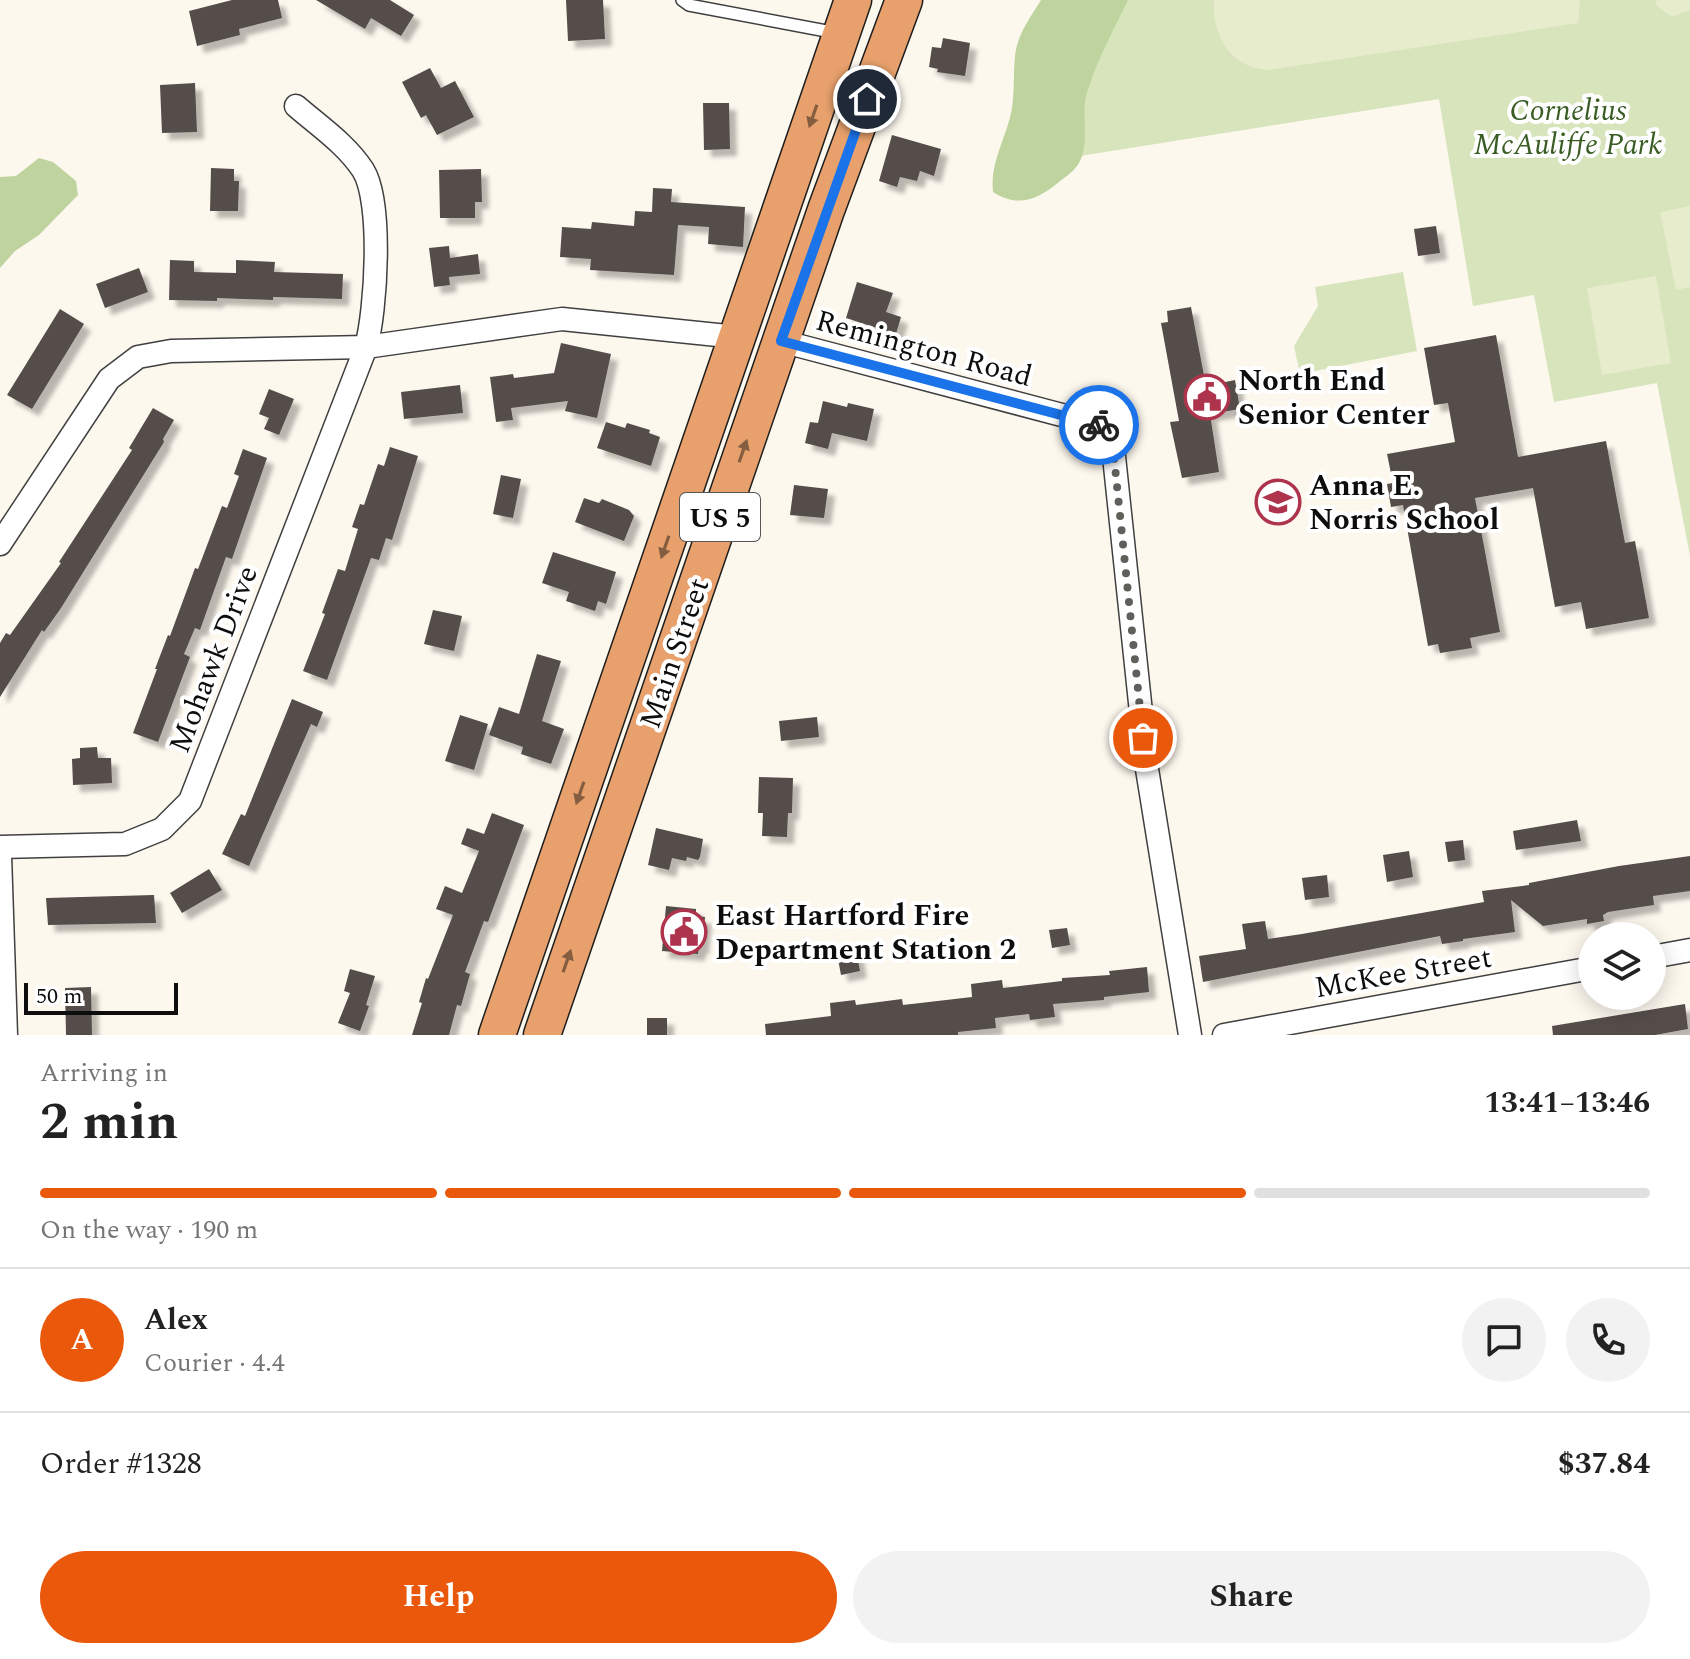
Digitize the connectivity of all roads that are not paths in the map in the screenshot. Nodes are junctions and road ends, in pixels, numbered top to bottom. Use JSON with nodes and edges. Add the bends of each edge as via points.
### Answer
{"nodes":[{"id":1,"x":682,"y":0,"type":"edge"},
{"id":2,"x":904,"y":0,"type":"edge"},
{"id":3,"x":848,"y":17,"type":"edge"},
{"id":4,"x":296,"y":106,"type":"dead end"},
{"id":5,"x":737,"y":337,"type":"junction"},
{"id":6,"x":781,"y":341,"type":"junction"},
{"id":7,"x":366,"y":347,"type":"junction"},
{"id":8,"x":0,"y":544,"type":"edge"},
{"id":9,"x":0,"y":847,"type":"edge"},
{"id":10,"x":0,"y":855,"type":"edge"},
{"id":11,"x":540,"y":911,"type":"junction"},
{"id":12,"x":580,"y":924,"type":"junction"},
{"id":13,"x":1690,"y":950,"type":"edge"},
{"id":14,"x":1666,"y":954,"type":"edge"},
{"id":15,"x":1578,"y":971,"type":"edge"},
{"id":16,"x":6,"y":1035,"type":"edge"},
{"id":17,"x":497,"y":1035,"type":"edge"},
{"id":18,"x":542,"y":1035,"type":"edge"},
{"id":19,"x":1190,"y":1035,"type":"edge"},
{"id":20,"x":1224,"y":1035,"type":"edge"}],
"edges":[{"from":1,"to":3,"type":"lane","via":[[689,5]]},
{"from":2,"to":6,"type":"highway","name":"Main Street","number":"US 5"},
{"from":3,"to":5,"type":"highway","name":"Main Street","number":"US 5","one_way":true},
{"from":4,"to":7,"type":"street","name":"Mohawk Drive","via":[[364,172],[373,208],[375,275]]},
{"from":5,"to":7,"type":"street","via":[[562,319]]},
{"from":5,"to":11,"type":"highway","name":"Main Street","number":"US 5","one_way":true},
{"from":12,"to":6,"type":"highway","name":"Main Street","number":"US 5","one_way":true},
{"from":6,"to":19,"type":"street","name":"Remington Road","via":[[1111,428],[1147,769]]},
{"from":7,"to":8,"type":"street","via":[[171,351],[138,357],[109,379]]},
{"from":7,"to":9,"type":"street","name":"Mohawk Drive","via":[[190,801],[162,829],[125,844]]},
{"from":10,"to":16,"type":"street"},
{"from":11,"to":12,"type":"highway"},
{"from":11,"to":17,"type":"highway","name":"Main Street","number":"US 5"},
{"from":18,"to":12,"type":"highway","name":"Main Street","number":"US 5","one_way":true},
{"from":13,"to":14,"type":"street"},
{"from":15,"to":20,"type":"street","name":"McKee Street"}]}
